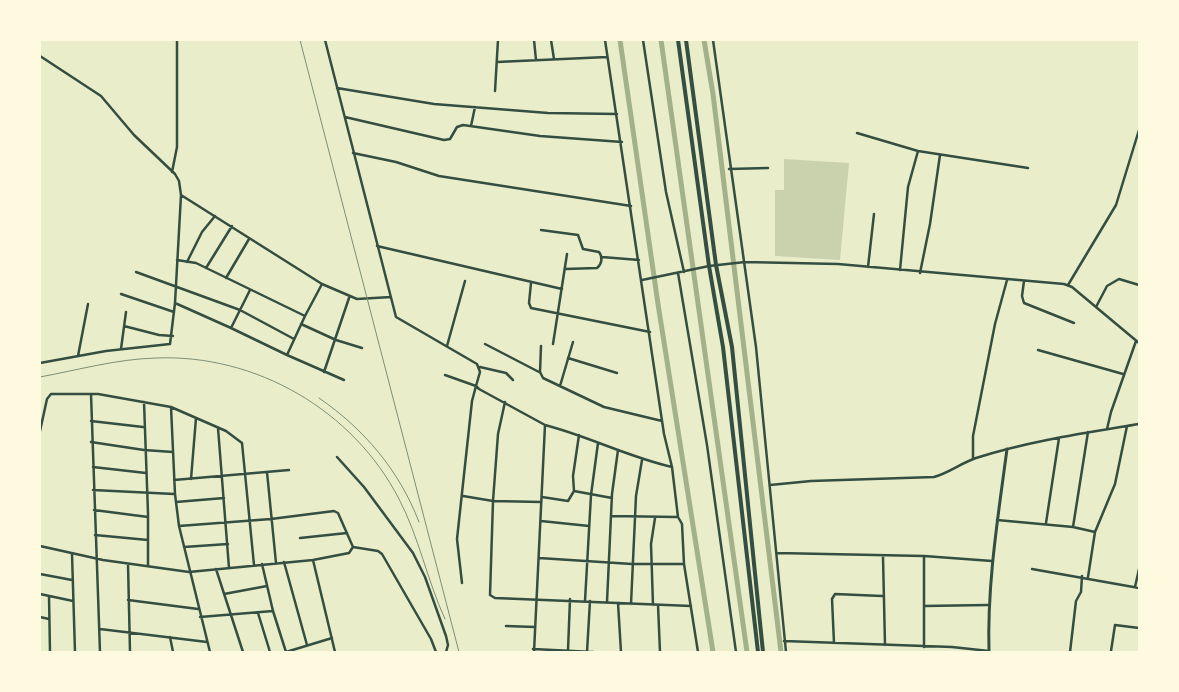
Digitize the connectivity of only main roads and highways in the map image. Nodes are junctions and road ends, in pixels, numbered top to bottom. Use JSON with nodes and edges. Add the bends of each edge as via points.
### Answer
{"nodes":[{"id":1,"x":678,"y":40,"type":"edge"},
{"id":2,"x":686,"y":40,"type":"edge"},
{"id":3,"x":758,"y":652,"type":"edge"},
{"id":4,"x":763,"y":652,"type":"edge"}],
"edges":[{"from":1,"to":3,"type":"main road","via":[[708,266],[723,347]]},
{"from":2,"to":4,"type":"main road","via":[[716,265],[732,347]]}]}
